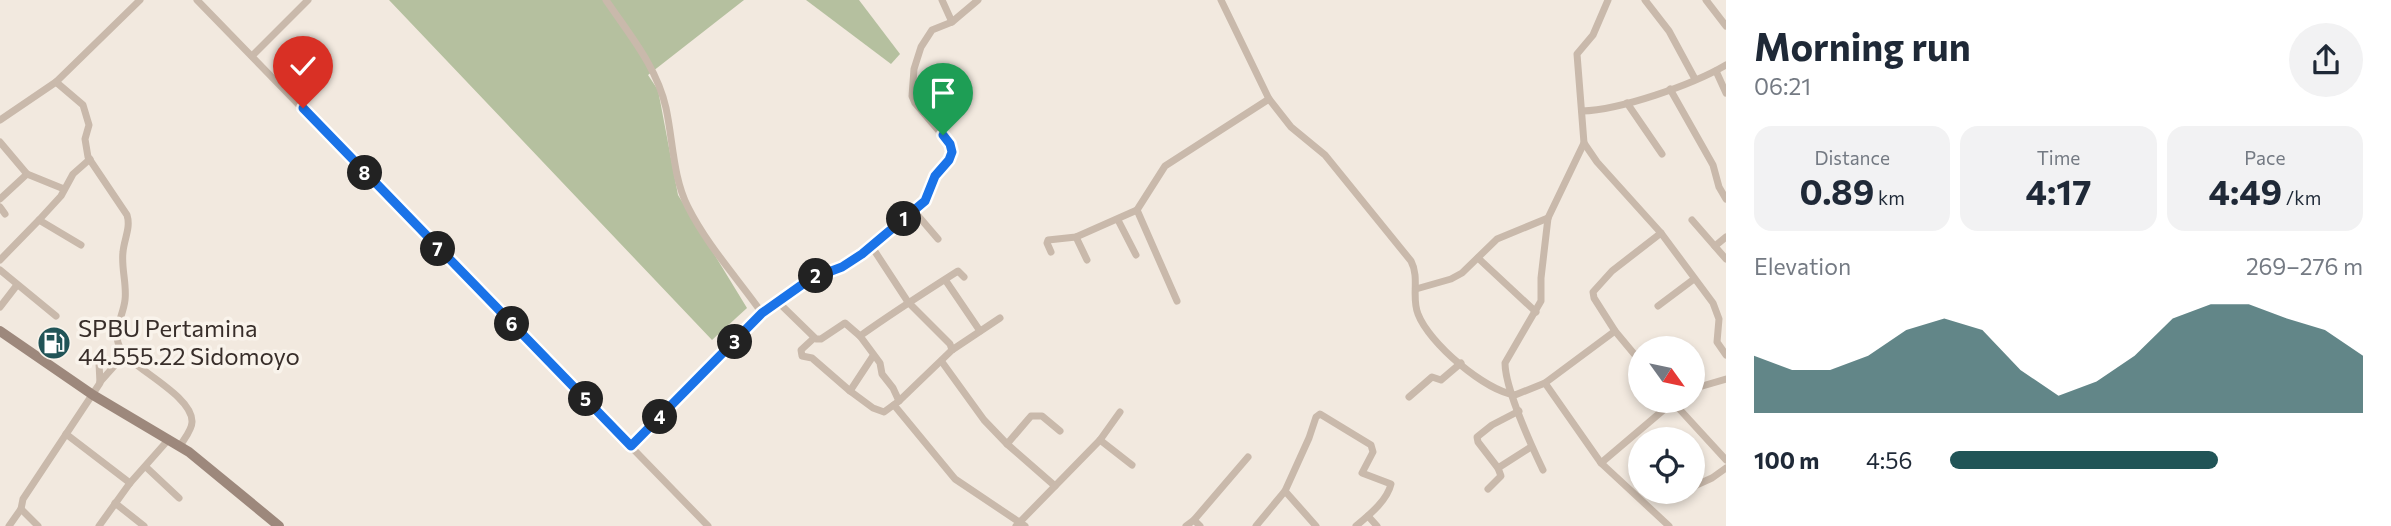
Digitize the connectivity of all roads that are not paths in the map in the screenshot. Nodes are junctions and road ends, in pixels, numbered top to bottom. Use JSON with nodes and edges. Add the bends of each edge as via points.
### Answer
{"nodes":[{"id":1,"x":141,"y":0,"type":"edge"},
{"id":2,"x":197,"y":0,"type":"edge"},
{"id":3,"x":308,"y":0,"type":"edge"},
{"id":4,"x":606,"y":0,"type":"edge"},
{"id":5,"x":942,"y":0,"type":"edge"},
{"id":6,"x":978,"y":0,"type":"edge"},
{"id":7,"x":1222,"y":0,"type":"edge"},
{"id":8,"x":1608,"y":0,"type":"edge"},
{"id":9,"x":1645,"y":0,"type":"edge"},
{"id":10,"x":1706,"y":0,"type":"edge"},
{"id":11,"x":952,"y":22,"type":"junction"},
{"id":12,"x":1726,"y":26,"type":"edge"},
{"id":13,"x":253,"y":55,"type":"junction"},
{"id":14,"x":1726,"y":65,"type":"edge"},
{"id":15,"x":1716,"y":71,"type":"junction"},
{"id":16,"x":1695,"y":79,"type":"junction"},
{"id":17,"x":55,"y":82,"type":"junction"},
{"id":18,"x":1670,"y":89,"type":"junction"},
{"id":19,"x":1726,"y":93,"type":"edge"},
{"id":20,"x":1269,"y":99,"type":"junction"},
{"id":21,"x":1627,"y":103,"type":"junction"},
{"id":22,"x":1582,"y":111,"type":"junction"},
{"id":23,"x":0,"y":120,"type":"edge"},
{"id":24,"x":0,"y":142,"type":"edge"},
{"id":25,"x":1584,"y":144,"type":"junction"},
{"id":26,"x":1662,"y":154,"type":"dead end"},
{"id":27,"x":89,"y":159,"type":"junction"},
{"id":28,"x":27,"y":174,"type":"junction"},
{"id":29,"x":64,"y":190,"type":"junction"},
{"id":30,"x":0,"y":198,"type":"edge"},
{"id":31,"x":1726,"y":199,"type":"edge"},
{"id":32,"x":1137,"y":210,"type":"junction"},
{"id":33,"x":914,"y":211,"type":"junction"},
{"id":34,"x":1548,"y":218,"type":"junction"},
{"id":35,"x":39,"y":220,"type":"junction"},
{"id":36,"x":1118,"y":220,"type":"junction"},
{"id":37,"x":1692,"y":220,"type":"dead end"},
{"id":38,"x":1661,"y":233,"type":"junction"},
{"id":39,"x":1076,"y":237,"type":"junction"},
{"id":40,"x":1726,"y":237,"type":"edge"},
{"id":41,"x":937,"y":239,"type":"dead end"},
{"id":42,"x":80,"y":245,"type":"dead end"},
{"id":43,"x":872,"y":247,"type":"junction"},
{"id":44,"x":1715,"y":247,"type":"junction"},
{"id":45,"x":1051,"y":252,"type":"dead end"},
{"id":46,"x":1136,"y":256,"type":"dead end"},
{"id":47,"x":1478,"y":258,"type":"junction"},
{"id":48,"x":1726,"y":258,"type":"edge"},
{"id":49,"x":0,"y":260,"type":"edge"},
{"id":50,"x":1087,"y":260,"type":"dead end"},
{"id":51,"x":0,"y":270,"type":"edge"},
{"id":52,"x":964,"y":277,"type":"dead end"},
{"id":53,"x":1695,"y":279,"type":"junction"},
{"id":54,"x":946,"y":281,"type":"junction"},
{"id":55,"x":17,"y":285,"type":"junction"},
{"id":56,"x":1416,"y":289,"type":"junction"},
{"id":57,"x":777,"y":301,"type":"junction"},
{"id":58,"x":1177,"y":301,"type":"dead end"},
{"id":59,"x":908,"y":302,"type":"junction"},
{"id":60,"x":0,"y":306,"type":"edge"},
{"id":61,"x":1658,"y":306,"type":"dead end"},
{"id":62,"x":762,"y":313,"type":"junction"},
{"id":63,"x":1536,"y":313,"type":"junction"},
{"id":64,"x":55,"y":316,"type":"dead end"},
{"id":65,"x":1000,"y":317,"type":"dead end"},
{"id":66,"x":0,"y":331,"type":"edge"},
{"id":67,"x":980,"y":331,"type":"junction"},
{"id":68,"x":1615,"y":331,"type":"junction"},
{"id":69,"x":860,"y":336,"type":"junction"},
{"id":70,"x":814,"y":338,"type":"junction"},
{"id":71,"x":1628,"y":346,"type":"edge"},
{"id":72,"x":952,"y":350,"type":"junction"},
{"id":73,"x":125,"y":354,"type":"junction"},
{"id":74,"x":1726,"y":355,"type":"edge"},
{"id":75,"x":873,"y":356,"type":"junction"},
{"id":76,"x":942,"y":362,"type":"junction"},
{"id":77,"x":99,"y":363,"type":"dead end"},
{"id":78,"x":1461,"y":363,"type":"junction"},
{"id":79,"x":1726,"y":379,"type":"edge"},
{"id":80,"x":100,"y":383,"type":"junction"},
{"id":81,"x":1545,"y":383,"type":"junction"},
{"id":82,"x":1705,"y":385,"type":"edge"},
{"id":83,"x":850,"y":391,"type":"junction"},
{"id":84,"x":92,"y":394,"type":"junction"},
{"id":85,"x":1517,"y":394,"type":"junction"},
{"id":86,"x":1409,"y":397,"type":"dead end"},
{"id":87,"x":896,"y":403,"type":"junction"},
{"id":88,"x":1519,"y":411,"type":"junction"},
{"id":89,"x":1120,"y":412,"type":"dead end"},
{"id":90,"x":1659,"y":413,"type":"edge"},
{"id":91,"x":1684,"y":413,"type":"edge"},
{"id":92,"x":1060,"y":431,"type":"dead end"},
{"id":93,"x":66,"y":434,"type":"junction"},
{"id":94,"x":169,"y":439,"type":"junction"},
{"id":95,"x":1100,"y":440,"type":"junction"},
{"id":96,"x":1007,"y":444,"type":"junction"},
{"id":97,"x":180,"y":446,"type":"junction"},
{"id":98,"x":631,"y":446,"type":"junction"},
{"id":99,"x":1531,"y":447,"type":"junction"},
{"id":100,"x":1248,"y":457,"type":"dead end"},
{"id":101,"x":1726,"y":460,"type":"edge"},
{"id":102,"x":1601,"y":463,"type":"junction"},
{"id":103,"x":1132,"y":465,"type":"dead end"},
{"id":104,"x":146,"y":467,"type":"junction"},
{"id":105,"x":1498,"y":468,"type":"junction"},
{"id":106,"x":1726,"y":468,"type":"edge"},
{"id":107,"x":1543,"y":470,"type":"dead end"},
{"id":108,"x":1705,"y":481,"type":"edge"},
{"id":109,"x":131,"y":483,"type":"junction"},
{"id":110,"x":1055,"y":486,"type":"junction"},
{"id":111,"x":1488,"y":489,"type":"dead end"},
{"id":112,"x":1285,"y":491,"type":"junction"},
{"id":113,"x":179,"y":498,"type":"dead end"},
{"id":114,"x":116,"y":503,"type":"junction"},
{"id":115,"x":21,"y":509,"type":"junction"},
{"id":116,"x":1368,"y":516,"type":"junction"},
{"id":117,"x":1197,"y":523,"type":"edge"},
{"id":118,"x":271,"y":524,"type":"edge"},
{"id":119,"x":1020,"y":525,"type":"edge"},
{"id":120,"x":9,"y":526,"type":"edge"},
{"id":121,"x":38,"y":526,"type":"edge"},
{"id":122,"x":99,"y":526,"type":"edge"},
{"id":123,"x":144,"y":526,"type":"edge"},
{"id":124,"x":708,"y":526,"type":"edge"},
{"id":125,"x":1186,"y":526,"type":"edge"},
{"id":126,"x":1256,"y":526,"type":"edge"},
{"id":127,"x":1316,"y":526,"type":"edge"},
{"id":128,"x":1356,"y":526,"type":"edge"},
{"id":129,"x":1377,"y":526,"type":"edge"},
{"id":130,"x":1669,"y":526,"type":"edge"}],
"edges":[{"from":1,"to":17,"type":"street"},
{"from":2,"to":13,"type":"street"},
{"from":3,"to":13,"type":"street"},
{"from":4,"to":62,"type":"street","via":[[646,59],[661,91],[687,206]]},
{"from":5,"to":11,"type":"street"},
{"from":6,"to":11,"type":"street"},
{"from":7,"to":20,"type":"street"},
{"from":8,"to":22,"type":"street","via":[[1593,35],[1577,54]]},
{"from":9,"to":16,"type":"street","via":[[1669,31]]},
{"from":10,"to":12,"type":"street"},
{"from":11,"to":33,"type":"street","via":[[933,30],[914,69],[915,103],[952,152],[935,176],[928,199]]},
{"from":13,"to":98,"type":"street"},
{"from":14,"to":15,"type":"street"},
{"from":15,"to":16,"type":"street"},
{"from":15,"to":19,"type":"street"},
{"from":16,"to":18,"type":"street"},
{"from":17,"to":23,"type":"street"},
{"from":17,"to":27,"type":"street","via":[[83,105],[89,125],[85,139]]},
{"from":18,"to":21,"type":"street"},
{"from":18,"to":31,"type":"street","via":[[1713,165]]},
{"from":20,"to":32,"type":"street","via":[[1165,166]]},
{"from":20,"to":56,"type":"street","via":[[1291,127],[1325,155],[1402,248],[1414,266]]},
{"from":21,"to":22,"type":"street","via":[[1602,111]]},
{"from":21,"to":26,"type":"street"},
{"from":22,"to":25,"type":"street"},
{"from":24,"to":28,"type":"street"},
{"from":25,"to":34,"type":"street"},
{"from":25,"to":38,"type":"street"},
{"from":27,"to":29,"type":"street"},
{"from":27,"to":73,"type":"street","via":[[129,223],[123,251],[125,299],[116,328]]},
{"from":28,"to":29,"type":"street"},
{"from":28,"to":30,"type":"street"},
{"from":29,"to":35,"type":"street"},
{"from":32,"to":36,"type":"street"},
{"from":32,"to":58,"type":"street"},
{"from":33,"to":41,"type":"street"},
{"from":33,"to":43,"type":"street"},
{"from":34,"to":47,"type":"street","via":[[1500,237]]},
{"from":34,"to":63,"type":"street"},
{"from":35,"to":42,"type":"street"},
{"from":35,"to":49,"type":"street"},
{"from":36,"to":39,"type":"street"},
{"from":36,"to":46,"type":"street"},
{"from":37,"to":44,"type":"street"},
{"from":38,"to":53,"type":"street"},
{"from":38,"to":68,"type":"street","via":[[1593,292]]},
{"from":39,"to":45,"type":"street","via":[[1048,240]]},
{"from":39,"to":50,"type":"street"},
{"from":40,"to":44,"type":"street"},
{"from":43,"to":57,"type":"street"},
{"from":43,"to":59,"type":"street"},
{"from":44,"to":48,"type":"street"},
{"from":47,"to":56,"type":"street","via":[[1451,279]]},
{"from":47,"to":63,"type":"street"},
{"from":51,"to":55,"type":"street"},
{"from":52,"to":54,"type":"street","via":[[958,271]]},
{"from":53,"to":61,"type":"street"},
{"from":53,"to":74,"type":"street","via":[[1717,312],[1717,342]]},
{"from":54,"to":59,"type":"street"},
{"from":54,"to":67,"type":"street"},
{"from":55,"to":60,"type":"street"},
{"from":55,"to":64,"type":"street"},
{"from":56,"to":78,"type":"street","via":[[1418,314],[1427,331]]},
{"from":57,"to":62,"type":"street"},
{"from":57,"to":70,"type":"street"},
{"from":59,"to":69,"type":"street"},
{"from":59,"to":72,"type":"street"},
{"from":62,"to":98,"type":"street"},
{"from":63,"to":85,"type":"street","via":[[1505,363]]},
{"from":65,"to":67,"type":"street"},
{"from":66,"to":84,"type":"main road"},
{"from":67,"to":72,"type":"street"},
{"from":68,"to":71,"type":"street"},
{"from":68,"to":81,"type":"street"},
{"from":69,"to":70,"type":"street","via":[[845,323],[821,339]]},
{"from":69,"to":75,"type":"street"},
{"from":70,"to":83,"type":"street","via":[[801,354]]},
{"from":72,"to":76,"type":"street"},
{"from":73,"to":80,"type":"street"},
{"from":73,"to":97,"type":"street","via":[[169,388],[188,412],[192,426]]},
{"from":75,"to":83,"type":"street"},
{"from":75,"to":87,"type":"street","via":[[893,388]]},
{"from":76,"to":87,"type":"street"},
{"from":76,"to":96,"type":"street"},
{"from":77,"to":80,"type":"street"},
{"from":78,"to":85,"type":"street","via":[[1494,388]]},
{"from":78,"to":86,"type":"street","via":[[1441,380],[1432,377]]},
{"from":79,"to":82,"type":"street"},
{"from":80,"to":84,"type":"street"},
{"from":81,"to":85,"type":"street"},
{"from":81,"to":102,"type":"street"},
{"from":83,"to":87,"type":"street","via":[[881,412]]},
{"from":84,"to":93,"type":"street"},
{"from":84,"to":94,"type":"main road"},
{"from":85,"to":88,"type":"street"},
{"from":87,"to":119,"type":"street","via":[[955,479]]},
{"from":88,"to":99,"type":"street"},
{"from":88,"to":105,"type":"street","via":[[1478,437]]},
{"from":89,"to":95,"type":"street"},
{"from":90,"to":102,"type":"street"},
{"from":91,"to":101,"type":"street"},
{"from":92,"to":96,"type":"street","via":[[1042,416],[1031,416]]},
{"from":93,"to":109,"type":"street"},
{"from":93,"to":115,"type":"street"},
{"from":94,"to":97,"type":"main road"},
{"from":94,"to":104,"type":"street"},
{"from":95,"to":103,"type":"street"},
{"from":95,"to":110,"type":"street"},
{"from":96,"to":110,"type":"street"},
{"from":97,"to":118,"type":"main road"},
{"from":98,"to":124,"type":"street"},
{"from":99,"to":105,"type":"street"},
{"from":99,"to":107,"type":"street"},
{"from":100,"to":117,"type":"street"},
{"from":102,"to":130,"type":"street"},
{"from":104,"to":109,"type":"street"},
{"from":104,"to":113,"type":"street"},
{"from":105,"to":111,"type":"street","via":[[1501,477]]},
{"from":106,"to":108,"type":"street"},
{"from":109,"to":114,"type":"street"},
{"from":110,"to":119,"type":"street"},
{"from":112,"to":116,"type":"street","via":[[1320,414],[1371,445],[1373,452],[1362,473],[1391,484]]},
{"from":112,"to":126,"type":"street"},
{"from":112,"to":127,"type":"street"},
{"from":114,"to":122,"type":"street"},
{"from":114,"to":123,"type":"street"},
{"from":115,"to":120,"type":"street"},
{"from":115,"to":121,"type":"street"},
{"from":116,"to":128,"type":"street"},
{"from":116,"to":129,"type":"street"},
{"from":117,"to":125,"type":"street"}]}
